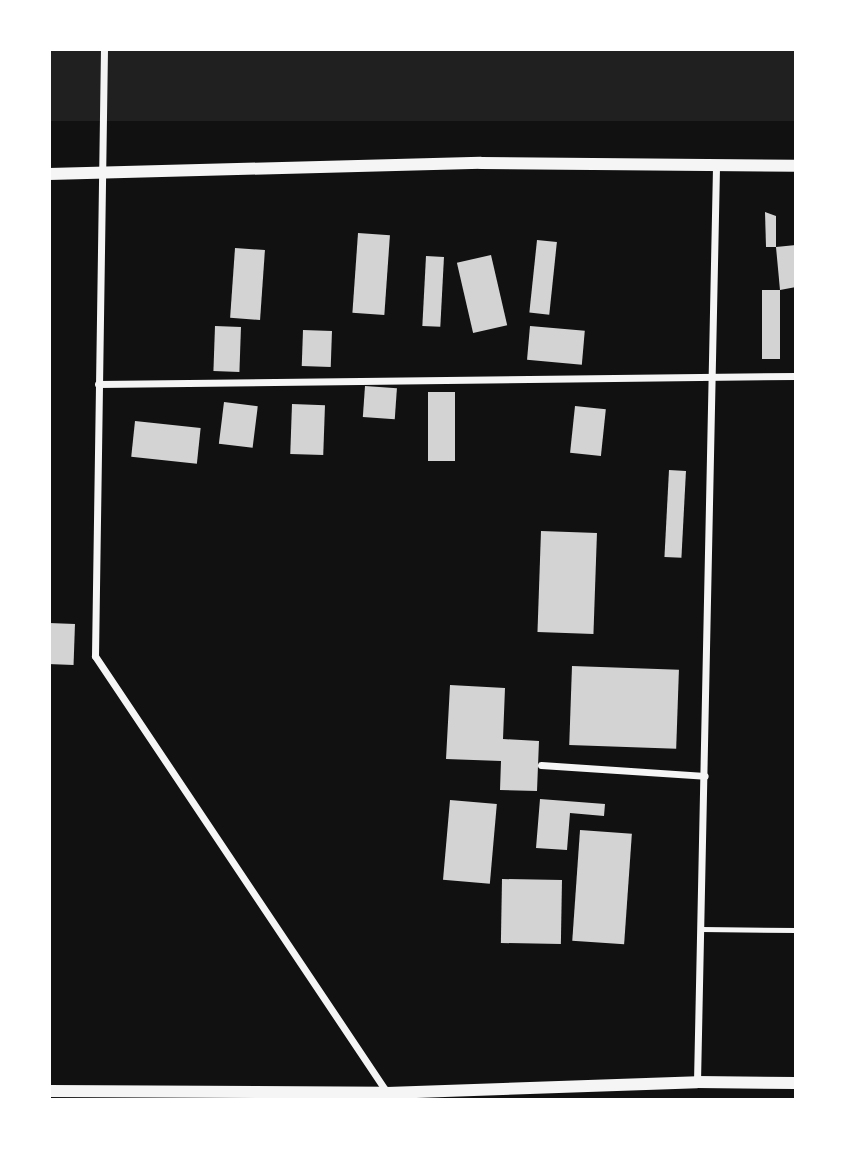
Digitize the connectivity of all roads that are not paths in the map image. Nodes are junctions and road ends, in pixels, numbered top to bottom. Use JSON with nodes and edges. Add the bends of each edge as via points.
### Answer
{"nodes":[{"id":1,"x":104,"y":49,"type":"edge"},
{"id":2,"x":716,"y":165,"type":"junction"},
{"id":3,"x":796,"y":166,"type":"edge"},
{"id":4,"x":49,"y":174,"type":"edge"},
{"id":5,"x":101,"y":175,"type":"junction"},
{"id":6,"x":712,"y":376,"type":"junction"},
{"id":7,"x":796,"y":376,"type":"edge"},
{"id":8,"x":98,"y":384,"type":"junction"},
{"id":9,"x":541,"y":765,"type":"dead end"},
{"id":10,"x":705,"y":776,"type":"junction"},
{"id":11,"x":702,"y":929,"type":"junction"},
{"id":12,"x":796,"y":930,"type":"edge"},
{"id":13,"x":697,"y":1082,"type":"junction"},
{"id":14,"x":796,"y":1083,"type":"edge"},
{"id":15,"x":49,"y":1091,"type":"edge"},
{"id":16,"x":389,"y":1097,"type":"edge"}],
"edges":[{"from":1,"to":5,"type":"street"},
{"from":2,"to":3,"type":"street"},
{"from":2,"to":5,"type":"street","via":[[481,163]]},
{"from":2,"to":6,"type":"street"},
{"from":4,"to":5,"type":"street"},
{"from":5,"to":8,"type":"street"},
{"from":6,"to":7,"type":"street"},
{"from":6,"to":8,"type":"street"},
{"from":6,"to":10,"type":"street"},
{"from":8,"to":16,"type":"street","via":[[94,656]]},
{"from":9,"to":10,"type":"street"},
{"from":10,"to":11,"type":"street"},
{"from":11,"to":12,"type":"lane"},
{"from":11,"to":13,"type":"street"},
{"from":13,"to":14,"type":"street"},
{"from":13,"to":16,"type":"street"},
{"from":15,"to":16,"type":"street"}]}
